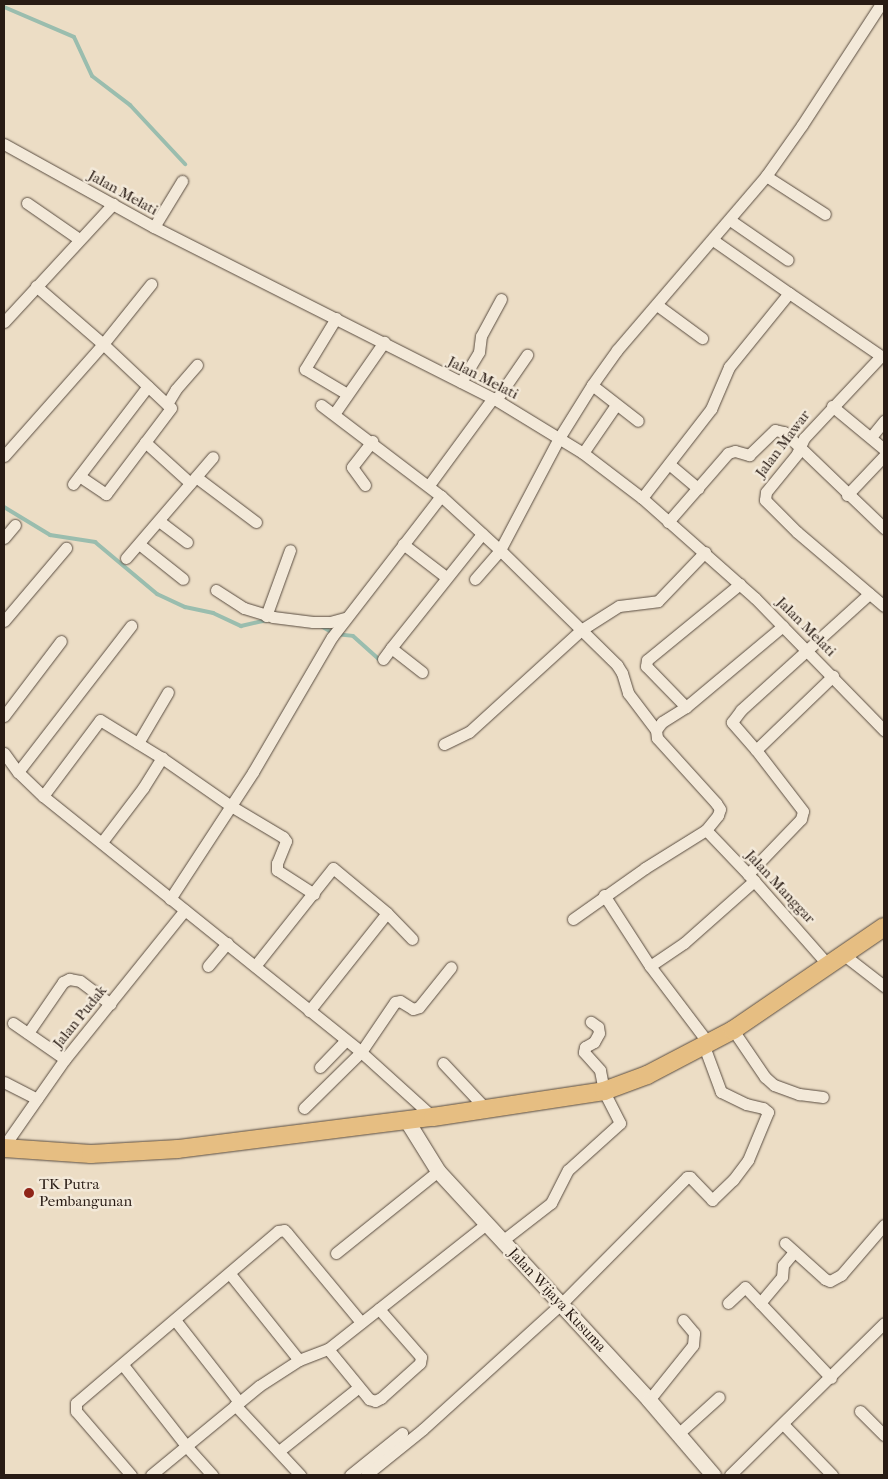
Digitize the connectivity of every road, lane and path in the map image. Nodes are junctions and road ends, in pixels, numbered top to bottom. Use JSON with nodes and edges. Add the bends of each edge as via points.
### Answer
{"nodes":[{"id":1,"x":881,"y":4,"type":"edge"},
{"id":2,"x":4,"y":144,"type":"edge"},
{"id":3,"x":766,"y":176,"type":"junction"},
{"id":4,"x":182,"y":181,"type":"dead end"},
{"id":5,"x":27,"y":203,"type":"dead end"},
{"id":6,"x":113,"y":204,"type":"junction"},
{"id":7,"x":825,"y":214,"type":"dead end"},
{"id":8,"x":730,"y":220,"type":"junction"},
{"id":9,"x":154,"y":227,"type":"junction"},
{"id":10,"x":79,"y":239,"type":"junction"},
{"id":11,"x":713,"y":240,"type":"junction"},
{"id":12,"x":788,"y":260,"type":"dead end"},
{"id":13,"x":151,"y":284,"type":"dead end"},
{"id":14,"x":36,"y":286,"type":"junction"},
{"id":15,"x":789,"y":293,"type":"junction"},
{"id":16,"x":501,"y":299,"type":"dead end"},
{"id":17,"x":657,"y":305,"type":"junction"},
{"id":18,"x":336,"y":318,"type":"junction"},
{"id":19,"x":4,"y":322,"type":"edge"},
{"id":20,"x":702,"y":338,"type":"dead end"},
{"id":21,"x":384,"y":342,"type":"junction"},
{"id":22,"x":103,"y":344,"type":"junction"},
{"id":23,"x":527,"y":355,"type":"dead end"},
{"id":24,"x":881,"y":357,"type":"edge"},
{"id":25,"x":197,"y":365,"type":"dead end"},
{"id":26,"x":461,"y":382,"type":"junction"},
{"id":27,"x":592,"y":385,"type":"junction"},
{"id":28,"x":148,"y":386,"type":"junction"},
{"id":29,"x":347,"y":394,"type":"junction"},
{"id":30,"x":494,"y":399,"type":"junction"},
{"id":31,"x":167,"y":404,"type":"junction"},
{"id":32,"x":321,"y":405,"type":"dead end"},
{"id":33,"x":616,"y":405,"type":"junction"},
{"id":34,"x":832,"y":406,"type":"junction"},
{"id":35,"x":334,"y":414,"type":"junction"},
{"id":36,"x":638,"y":421,"type":"dead end"},
{"id":37,"x":884,"y":421,"type":"edge"},
{"id":38,"x":871,"y":437,"type":"junction"},
{"id":39,"x":559,"y":438,"type":"junction"},
{"id":40,"x":372,"y":441,"type":"junction"},
{"id":41,"x":145,"y":442,"type":"junction"},
{"id":42,"x":884,"y":448,"type":"edge"},
{"id":43,"x":799,"y":449,"type":"junction"},
{"id":44,"x":583,"y":453,"type":"junction"},
{"id":45,"x":4,"y":456,"type":"edge"},
{"id":46,"x":884,"y":456,"type":"edge"},
{"id":47,"x":214,"y":457,"type":"dead end"},
{"id":48,"x":669,"y":464,"type":"junction"},
{"id":49,"x":193,"y":480,"type":"junction"},
{"id":50,"x":365,"y":485,"type":"dead end"},
{"id":51,"x":429,"y":485,"type":"junction"},
{"id":52,"x":698,"y":488,"type":"junction"},
{"id":53,"x":847,"y":495,"type":"junction"},
{"id":54,"x":440,"y":496,"type":"junction"},
{"id":55,"x":642,"y":498,"type":"junction"},
{"id":56,"x":159,"y":520,"type":"junction"},
{"id":57,"x":256,"y":522,"type":"dead end"},
{"id":58,"x":668,"y":522,"type":"junction"},
{"id":59,"x":14,"y":524,"type":"dead end"},
{"id":60,"x":884,"y":528,"type":"edge"},
{"id":61,"x":482,"y":534,"type":"junction"},
{"id":62,"x":4,"y":538,"type":"edge"},
{"id":63,"x":187,"y":542,"type":"dead end"},
{"id":64,"x":139,"y":544,"type":"junction"},
{"id":65,"x":403,"y":544,"type":"junction"},
{"id":66,"x":66,"y":548,"type":"dead end"},
{"id":67,"x":290,"y":550,"type":"dead end"},
{"id":68,"x":500,"y":550,"type":"junction"},
{"id":69,"x":705,"y":552,"type":"junction"},
{"id":70,"x":126,"y":558,"type":"dead end"},
{"id":71,"x":446,"y":577,"type":"junction"},
{"id":72,"x":183,"y":579,"type":"dead end"},
{"id":73,"x":475,"y":579,"type":"dead end"},
{"id":74,"x":740,"y":584,"type":"junction"},
{"id":75,"x":216,"y":590,"type":"dead end"},
{"id":76,"x":870,"y":594,"type":"junction"},
{"id":77,"x":884,"y":606,"type":"edge"},
{"id":78,"x":266,"y":616,"type":"junction"},
{"id":79,"x":4,"y":621,"type":"edge"},
{"id":80,"x":343,"y":621,"type":"junction"},
{"id":81,"x":131,"y":626,"type":"dead end"},
{"id":82,"x":784,"y":626,"type":"junction"},
{"id":83,"x":581,"y":630,"type":"junction"},
{"id":84,"x":61,"y":641,"type":"dead end"},
{"id":85,"x":391,"y":648,"type":"junction"},
{"id":86,"x":808,"y":649,"type":"junction"},
{"id":87,"x":382,"y":659,"type":"dead end"},
{"id":88,"x":422,"y":672,"type":"dead end"},
{"id":89,"x":833,"y":676,"type":"junction"},
{"id":90,"x":168,"y":692,"type":"dead end"},
{"id":91,"x":686,"y":707,"type":"junction"},
{"id":92,"x":4,"y":716,"type":"edge"},
{"id":93,"x":656,"y":730,"type":"junction"},
{"id":94,"x":884,"y":730,"type":"edge"},
{"id":95,"x":138,"y":743,"type":"junction"},
{"id":96,"x":444,"y":744,"type":"dead end"},
{"id":97,"x":756,"y":750,"type":"junction"},
{"id":98,"x":4,"y":753,"type":"edge"},
{"id":99,"x":162,"y":758,"type":"junction"},
{"id":100,"x":18,"y":772,"type":"junction"},
{"id":101,"x":43,"y":796,"type":"junction"},
{"id":102,"x":230,"y":806,"type":"junction"},
{"id":103,"x":706,"y":830,"type":"junction"},
{"id":104,"x":102,"y":842,"type":"junction"},
{"id":105,"x":751,"y":877,"type":"junction"},
{"id":106,"x":314,"y":894,"type":"junction"},
{"id":107,"x":604,"y":895,"type":"junction"},
{"id":108,"x":170,"y":899,"type":"junction"},
{"id":109,"x":185,"y":910,"type":"junction"},
{"id":110,"x":387,"y":913,"type":"junction"},
{"id":111,"x":573,"y":919,"type":"dead end"},
{"id":112,"x":884,"y":928,"type":"edge"},
{"id":113,"x":412,"y":938,"type":"dead end"},
{"id":114,"x":228,"y":943,"type":"junction"},
{"id":115,"x":844,"y":955,"type":"junction"},
{"id":116,"x":208,"y":966,"type":"dead end"},
{"id":117,"x":255,"y":966,"type":"junction"},
{"id":118,"x":650,"y":966,"type":"junction"},
{"id":119,"x":829,"y":966,"type":"junction"},
{"id":120,"x":451,"y":967,"type":"dead end"},
{"id":121,"x":884,"y":986,"type":"edge"},
{"id":122,"x":110,"y":1004,"type":"junction"},
{"id":123,"x":309,"y":1010,"type":"junction"},
{"id":124,"x":592,"y":1022,"type":"dead end"},
{"id":125,"x":13,"y":1024,"type":"dead end"},
{"id":126,"x":733,"y":1030,"type":"junction"},
{"id":127,"x":28,"y":1033,"type":"junction"},
{"id":128,"x":346,"y":1040,"type":"junction"},
{"id":129,"x":706,"y":1045,"type":"junction"},
{"id":130,"x":361,"y":1052,"type":"junction"},
{"id":131,"x":65,"y":1060,"type":"junction"},
{"id":132,"x":442,"y":1062,"type":"dead end"},
{"id":133,"x":320,"y":1067,"type":"dead end"},
{"id":134,"x":4,"y":1082,"type":"edge"},
{"id":135,"x":604,"y":1091,"type":"junction"},
{"id":136,"x":823,"y":1097,"type":"dead end"},
{"id":137,"x":37,"y":1099,"type":"junction"},
{"id":138,"x":304,"y":1108,"type":"dead end"},
{"id":139,"x":487,"y":1110,"type":"junction"},
{"id":140,"x":434,"y":1117,"type":"junction"},
{"id":141,"x":406,"y":1121,"type":"junction"},
{"id":142,"x":4,"y":1147,"type":"edge"},
{"id":143,"x":438,"y":1171,"type":"junction"},
{"id":144,"x":486,"y":1224,"type":"junction"},
{"id":145,"x":884,"y":1225,"type":"edge"},
{"id":146,"x":502,"y":1241,"type":"junction"},
{"id":147,"x":784,"y":1243,"type":"dead end"},
{"id":148,"x":794,"y":1252,"type":"junction"},
{"id":149,"x":336,"y":1253,"type":"dead end"},
{"id":150,"x":230,"y":1274,"type":"junction"},
{"id":151,"x":728,"y":1303,"type":"dead end"},
{"id":152,"x":760,"y":1303,"type":"junction"},
{"id":153,"x":561,"y":1304,"type":"junction"},
{"id":154,"x":379,"y":1309,"type":"junction"},
{"id":155,"x":175,"y":1320,"type":"junction"},
{"id":156,"x":683,"y":1320,"type":"dead end"},
{"id":157,"x":361,"y":1322,"type":"junction"},
{"id":158,"x":884,"y":1323,"type":"edge"},
{"id":159,"x":328,"y":1349,"type":"junction"},
{"id":160,"x":298,"y":1360,"type":"junction"},
{"id":161,"x":123,"y":1364,"type":"junction"},
{"id":162,"x":831,"y":1378,"type":"junction"},
{"id":163,"x":359,"y":1387,"type":"junction"},
{"id":164,"x":719,"y":1397,"type":"dead end"},
{"id":165,"x":649,"y":1400,"type":"junction"},
{"id":166,"x":237,"y":1403,"type":"junction"},
{"id":167,"x":860,"y":1411,"type":"dead end"},
{"id":168,"x":782,"y":1424,"type":"junction"},
{"id":169,"x":402,"y":1433,"type":"dead end"},
{"id":170,"x":678,"y":1434,"type":"junction"},
{"id":171,"x":884,"y":1436,"type":"edge"},
{"id":172,"x":187,"y":1447,"type":"junction"},
{"id":173,"x":279,"y":1451,"type":"junction"},
{"id":174,"x":131,"y":1475,"type":"edge"},
{"id":175,"x":152,"y":1475,"type":"edge"},
{"id":176,"x":212,"y":1475,"type":"edge"},
{"id":177,"x":300,"y":1475,"type":"edge"},
{"id":178,"x":350,"y":1475,"type":"edge"},
{"id":179,"x":366,"y":1475,"type":"edge"},
{"id":180,"x":713,"y":1475,"type":"edge"},
{"id":181,"x":730,"y":1475,"type":"edge"},
{"id":182,"x":832,"y":1475,"type":"edge"}],
"edges":[{"from":1,"to":3,"type":"street"},
{"from":2,"to":6,"type":"street","name":"Jalan Melati"},
{"from":3,"to":7,"type":"street"},
{"from":3,"to":8,"type":"street"},
{"from":4,"to":9,"type":"street"},
{"from":5,"to":10,"type":"street"},
{"from":6,"to":9,"type":"street","name":"Jalan Melati"},
{"from":6,"to":10,"type":"street"},
{"from":8,"to":11,"type":"street"},
{"from":8,"to":12,"type":"street"},
{"from":9,"to":18,"type":"street","name":"Jalan Melati"},
{"from":10,"to":14,"type":"street"},
{"from":11,"to":15,"type":"street"},
{"from":11,"to":17,"type":"street"},
{"from":13,"to":22,"type":"street"},
{"from":14,"to":19,"type":"street"},
{"from":14,"to":22,"type":"street"},
{"from":15,"to":24,"type":"street"},
{"from":15,"to":48,"type":"street","via":[[729,367],[711,410]]},
{"from":16,"to":26,"type":"street","via":[[480,336],[480,348]]},
{"from":17,"to":20,"type":"street"},
{"from":17,"to":27,"type":"street","via":[[617,350]]},
{"from":18,"to":21,"type":"street","name":"Jalan Melati"},
{"from":18,"to":29,"type":"street","via":[[305,369]]},
{"from":21,"to":26,"type":"street","name":"Jalan Melati"},
{"from":21,"to":29,"type":"street"},
{"from":22,"to":28,"type":"street"},
{"from":22,"to":45,"type":"street"},
{"from":23,"to":30,"type":"street"},
{"from":24,"to":34,"type":"street","name":"Jalan Mawar"},
{"from":25,"to":31,"type":"street"},
{"from":26,"to":30,"type":"street","name":"Jalan Melati"},
{"from":27,"to":33,"type":"street"},
{"from":27,"to":39,"type":"street"},
{"from":28,"to":31,"type":"street"},
{"from":28,"to":41,"type":"street","via":[[76,480],[106,494]]},
{"from":29,"to":35,"type":"street"},
{"from":30,"to":39,"type":"street","name":"Jalan Melati"},
{"from":30,"to":51,"type":"street"},
{"from":31,"to":41,"type":"street","via":[[170,411]]},
{"from":32,"to":35,"type":"street"},
{"from":33,"to":36,"type":"street"},
{"from":33,"to":44,"type":"street"},
{"from":34,"to":38,"type":"street"},
{"from":34,"to":43,"type":"street","name":"Jalan Mawar","via":[[804,438]]},
{"from":35,"to":40,"type":"street"},
{"from":37,"to":38,"type":"street"},
{"from":38,"to":42,"type":"street"},
{"from":39,"to":44,"type":"street","name":"Jalan Melati"},
{"from":39,"to":68,"type":"street"},
{"from":40,"to":50,"type":"street","via":[[352,467]]},
{"from":40,"to":51,"type":"street"},
{"from":41,"to":49,"type":"street"},
{"from":43,"to":52,"type":"street","via":[[784,432],[775,430],[749,455],[735,451],[728,453]]},
{"from":43,"to":53,"type":"street"},
{"from":43,"to":76,"type":"street","name":"Jalan Mawar","via":[[766,492],[765,500]]},
{"from":44,"to":55,"type":"street","name":"Jalan Melati"},
{"from":46,"to":53,"type":"street"},
{"from":47,"to":49,"type":"street"},
{"from":48,"to":52,"type":"street"},
{"from":48,"to":55,"type":"street"},
{"from":49,"to":56,"type":"street"},
{"from":49,"to":57,"type":"street"},
{"from":51,"to":54,"type":"street"},
{"from":52,"to":58,"type":"street"},
{"from":53,"to":60,"type":"street"},
{"from":54,"to":61,"type":"street"},
{"from":54,"to":65,"type":"street"},
{"from":55,"to":58,"type":"street","name":"Jalan Melati"},
{"from":56,"to":63,"type":"street"},
{"from":56,"to":64,"type":"street"},
{"from":58,"to":69,"type":"street","name":"Jalan Melati"},
{"from":59,"to":62,"type":"street"},
{"from":61,"to":68,"type":"street"},
{"from":61,"to":71,"type":"street"},
{"from":64,"to":70,"type":"street"},
{"from":64,"to":72,"type":"street"},
{"from":65,"to":71,"type":"street"},
{"from":65,"to":80,"type":"street"},
{"from":66,"to":79,"type":"street"},
{"from":67,"to":78,"type":"street"},
{"from":68,"to":73,"type":"street"},
{"from":68,"to":83,"type":"street"},
{"from":69,"to":74,"type":"street","name":"Jalan Melati"},
{"from":69,"to":83,"type":"street","via":[[658,601],[619,606]]},
{"from":71,"to":85,"type":"street"},
{"from":74,"to":82,"type":"street","name":"Jalan Melati"},
{"from":74,"to":91,"type":"street","via":[[646,661],[646,666]]},
{"from":75,"to":78,"type":"street","via":[[244,608]]},
{"from":76,"to":77,"type":"street","name":"Jalan Mawar"},
{"from":76,"to":86,"type":"street"},
{"from":78,"to":80,"type":"street","via":[[313,622]]},
{"from":80,"to":102,"type":"street"},
{"from":81,"to":100,"type":"street"},
{"from":82,"to":86,"type":"street","name":"Jalan Melati"},
{"from":82,"to":91,"type":"street"},
{"from":83,"to":93,"type":"street","via":[[617,665],[628,693]]},
{"from":83,"to":96,"type":"street","via":[[468,732]]},
{"from":84,"to":92,"type":"street"},
{"from":85,"to":87,"type":"street"},
{"from":85,"to":88,"type":"street"},
{"from":86,"to":89,"type":"street","name":"Jalan Melati"},
{"from":86,"to":97,"type":"street","via":[[732,722]]},
{"from":89,"to":94,"type":"street","name":"Jalan Melati"},
{"from":89,"to":97,"type":"street"},
{"from":90,"to":95,"type":"street"},
{"from":91,"to":93,"type":"street","via":[[662,722]]},
{"from":93,"to":103,"type":"street","via":[[657,738],[720,809]]},
{"from":95,"to":99,"type":"street"},
{"from":95,"to":101,"type":"street","via":[[100,720]]},
{"from":97,"to":105,"type":"street","via":[[803,811],[803,816]]},
{"from":98,"to":100,"type":"street"},
{"from":99,"to":102,"type":"street"},
{"from":99,"to":104,"type":"street"},
{"from":100,"to":101,"type":"street"},
{"from":101,"to":104,"type":"street"},
{"from":102,"to":106,"type":"street","via":[[283,837],[286,841],[277,870]]},
{"from":102,"to":108,"type":"street"},
{"from":103,"to":105,"type":"street","name":"Jalan Manggar"},
{"from":103,"to":107,"type":"street"},
{"from":104,"to":108,"type":"street"},
{"from":105,"to":118,"type":"street","via":[[684,943]]},
{"from":105,"to":119,"type":"street","name":"Jalan Manggar"},
{"from":106,"to":110,"type":"street","via":[[333,868]]},
{"from":106,"to":117,"type":"street"},
{"from":107,"to":111,"type":"street"},
{"from":107,"to":118,"type":"street"},
{"from":108,"to":109,"type":"street"},
{"from":109,"to":114,"type":"street"},
{"from":109,"to":122,"type":"street","name":"Jalan Pudak"},
{"from":110,"to":113,"type":"street"},
{"from":110,"to":123,"type":"street"},
{"from":112,"to":115,"type":"main road"},
{"from":114,"to":116,"type":"street"},
{"from":114,"to":117,"type":"street"},
{"from":115,"to":119,"type":"main road"},
{"from":115,"to":121,"type":"street"},
{"from":117,"to":123,"type":"street"},
{"from":118,"to":129,"type":"street"},
{"from":119,"to":126,"type":"main road"},
{"from":120,"to":130,"type":"street","via":[[419,1007],[412,1009],[400,1001],[395,1002]]},
{"from":122,"to":127,"type":"street","via":[[80,981],[69,979],[63,982]]},
{"from":122,"to":131,"type":"street","name":"Jalan Pudak"},
{"from":123,"to":128,"type":"street"},
{"from":124,"to":135,"type":"street","via":[[599,1033],[584,1052],[600,1070]]},
{"from":125,"to":127,"type":"street"},
{"from":126,"to":129,"type":"main road"},
{"from":126,"to":136,"type":"street","via":[[764,1077],[774,1085],[799,1094]]},
{"from":127,"to":131,"type":"street"},
{"from":128,"to":130,"type":"street"},
{"from":128,"to":133,"type":"street"},
{"from":129,"to":135,"type":"main road"},
{"from":129,"to":153,"type":"street","via":[[721,1092],[768,1112],[748,1160],[714,1200],[687,1177]]},
{"from":130,"to":138,"type":"street"},
{"from":130,"to":140,"type":"street"},
{"from":131,"to":137,"type":"street","name":"Jalan Pudak"},
{"from":132,"to":139,"type":"street"},
{"from":134,"to":137,"type":"street"},
{"from":135,"to":139,"type":"main road"},
{"from":135,"to":146,"type":"street","via":[[620,1124],[568,1170],[551,1203]]},
{"from":137,"to":142,"type":"street","name":"Jalan Pudak"},
{"from":139,"to":140,"type":"main road"},
{"from":140,"to":141,"type":"main road"},
{"from":141,"to":142,"type":"main road","via":[[132,1153],[91,1154]]},
{"from":141,"to":143,"type":"street","name":"Jalan Wijaya Kusuma"},
{"from":143,"to":144,"type":"street","name":"Jalan Wijaya Kusuma"},
{"from":143,"to":149,"type":"street"},
{"from":144,"to":146,"type":"street","name":"Jalan Wijaya Kusuma"},
{"from":144,"to":154,"type":"street"},
{"from":145,"to":148,"type":"street","via":[[841,1275],[830,1281]]},
{"from":146,"to":153,"type":"street","name":"Jalan Wijaya Kusuma"},
{"from":147,"to":148,"type":"street"},
{"from":148,"to":152,"type":"street","via":[[782,1265],[782,1277]]},
{"from":150,"to":155,"type":"street"},
{"from":150,"to":157,"type":"street","via":[[281,1230],[287,1233]]},
{"from":150,"to":160,"type":"street"},
{"from":151,"to":152,"type":"street","via":[[743,1287]]},
{"from":152,"to":162,"type":"street"},
{"from":153,"to":165,"type":"street","name":"Jalan Wijaya Kusuma"},
{"from":153,"to":179,"type":"street","via":[[423,1429]]},
{"from":154,"to":157,"type":"street"},
{"from":154,"to":163,"type":"street","via":[[416,1350],[421,1357],[420,1363],[375,1401]]},
{"from":155,"to":161,"type":"street"},
{"from":155,"to":166,"type":"street"},
{"from":156,"to":165,"type":"street","via":[[694,1333],[693,1345]]},
{"from":157,"to":159,"type":"street"},
{"from":158,"to":162,"type":"street"},
{"from":159,"to":160,"type":"street"},
{"from":159,"to":163,"type":"street"},
{"from":160,"to":166,"type":"street"},
{"from":161,"to":172,"type":"street"},
{"from":161,"to":174,"type":"street","via":[[75,1407]]},
{"from":162,"to":168,"type":"street"},
{"from":163,"to":173,"type":"street"},
{"from":164,"to":170,"type":"street"},
{"from":165,"to":170,"type":"street","name":"Jalan Wijaya Kusuma"},
{"from":166,"to":172,"type":"street"},
{"from":166,"to":173,"type":"street"},
{"from":167,"to":171,"type":"street"},
{"from":168,"to":181,"type":"street"},
{"from":168,"to":182,"type":"street"},
{"from":169,"to":178,"type":"street"},
{"from":170,"to":180,"type":"street","name":"Jalan Wijaya Kusuma"},
{"from":172,"to":175,"type":"street"},
{"from":172,"to":176,"type":"street"},
{"from":173,"to":177,"type":"street"}]}
